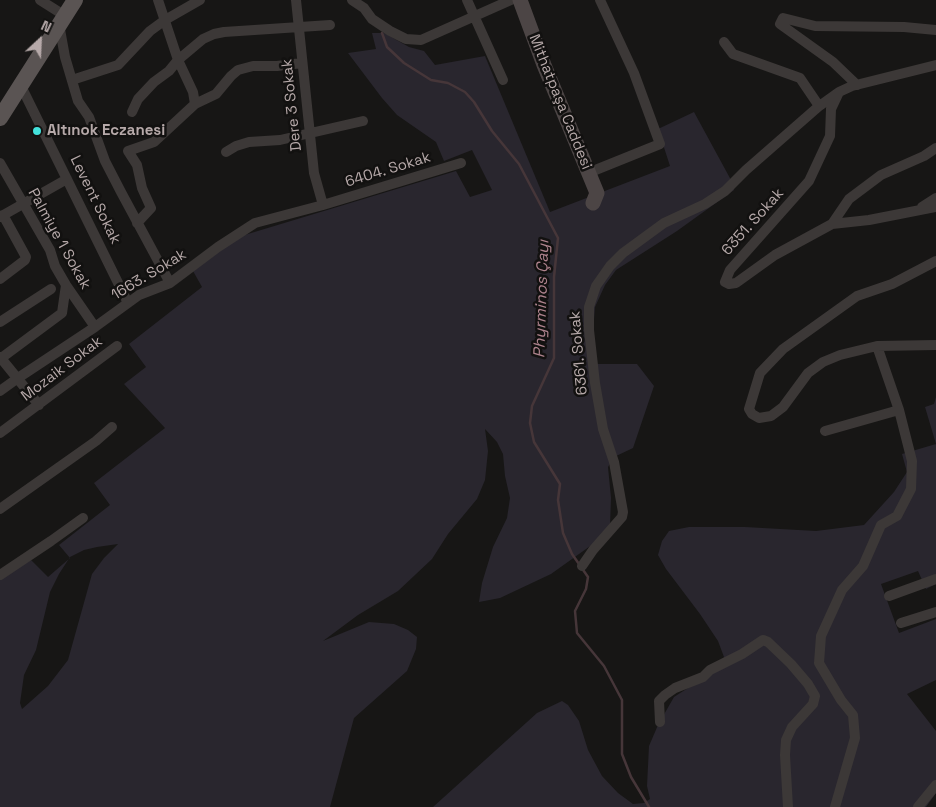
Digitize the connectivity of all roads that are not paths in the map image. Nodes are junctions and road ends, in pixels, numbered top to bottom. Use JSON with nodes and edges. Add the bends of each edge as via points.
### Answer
{"nodes":[{"id":1,"x":40,"y":0,"type":"edge"},
{"id":2,"x":75,"y":0,"type":"edge"},
{"id":3,"x":158,"y":0,"type":"edge"},
{"id":4,"x":200,"y":0,"type":"edge"},
{"id":5,"x":296,"y":0,"type":"edge"},
{"id":6,"x":352,"y":0,"type":"edge"},
{"id":7,"x":467,"y":0,"type":"edge"},
{"id":8,"x":511,"y":0,"type":"edge"},
{"id":9,"x":520,"y":0,"type":"edge"},
{"id":10,"x":600,"y":0,"type":"edge"},
{"id":11,"x":62,"y":12,"type":"edge"},
{"id":12,"x":475,"y":16,"type":"junction"},
{"id":13,"x":165,"y":20,"type":"junction"},
{"id":14,"x":330,"y":25,"type":"dead end"},
{"id":15,"x":298,"y":28,"type":"junction"},
{"id":16,"x":936,"y":30,"type":"edge"},
{"id":17,"x":724,"y":42,"type":"dead end"},
{"id":18,"x":178,"y":60,"type":"junction"},
{"id":19,"x":302,"y":62,"type":"junction"},
{"id":20,"x":936,"y":64,"type":"edge"},
{"id":21,"x":72,"y":80,"type":"junction"},
{"id":22,"x":503,"y":80,"type":"dead end"},
{"id":23,"x":20,"y":84,"type":"junction"},
{"id":24,"x":857,"y":85,"type":"junction"},
{"id":25,"x":840,"y":92,"type":"junction"},
{"id":26,"x":0,"y":102,"type":"edge"},
{"id":27,"x":194,"y":104,"type":"junction"},
{"id":28,"x":819,"y":106,"type":"junction"},
{"id":29,"x":132,"y":112,"type":"dead end"},
{"id":30,"x":0,"y":118,"type":"edge"},
{"id":31,"x":363,"y":121,"type":"dead end"},
{"id":32,"x":311,"y":134,"type":"junction"},
{"id":33,"x":936,"y":148,"type":"edge"},
{"id":34,"x":226,"y":152,"type":"dead end"},
{"id":35,"x":0,"y":163,"type":"edge"},
{"id":36,"x":461,"y":164,"type":"dead end"},
{"id":37,"x":588,"y":172,"type":"junction"},
{"id":38,"x":67,"y":179,"type":"junction"},
{"id":39,"x":936,"y":198,"type":"edge"},
{"id":40,"x":23,"y":203,"type":"junction"},
{"id":41,"x":593,"y":203,"type":"dead end"},
{"id":42,"x":323,"y":205,"type":"junction"},
{"id":43,"x":936,"y":207,"type":"edge"},
{"id":44,"x":915,"y":212,"type":"junction"},
{"id":45,"x":1,"y":216,"type":"edge"},
{"id":46,"x":137,"y":223,"type":"junction"},
{"id":47,"x":832,"y":224,"type":"junction"},
{"id":48,"x":936,"y":261,"type":"edge"},
{"id":49,"x":0,"y":280,"type":"edge"},
{"id":50,"x":170,"y":282,"type":"junction"},
{"id":51,"x":66,"y":285,"type":"junction"},
{"id":52,"x":51,"y":289,"type":"dead end"},
{"id":53,"x":128,"y":303,"type":"junction"},
{"id":54,"x":0,"y":322,"type":"edge"},
{"id":55,"x":95,"y":327,"type":"junction"},
{"id":56,"x":117,"y":346,"type":"dead end"},
{"id":57,"x":876,"y":346,"type":"junction"},
{"id":58,"x":936,"y":346,"type":"edge"},
{"id":59,"x":0,"y":358,"type":"edge"},
{"id":60,"x":18,"y":378,"type":"junction"},
{"id":61,"x":0,"y":392,"type":"edge"},
{"id":62,"x":39,"y":405,"type":"junction"},
{"id":63,"x":899,"y":410,"type":"junction"},
{"id":64,"x":112,"y":427,"type":"dead end"},
{"id":65,"x":825,"y":431,"type":"dead end"},
{"id":66,"x":0,"y":433,"type":"edge"},
{"id":67,"x":0,"y":509,"type":"edge"},
{"id":68,"x":83,"y":518,"type":"dead end"},
{"id":69,"x":582,"y":566,"type":"dead end"},
{"id":70,"x":0,"y":575,"type":"edge"},
{"id":71,"x":936,"y":579,"type":"edge"},
{"id":72,"x":889,"y":596,"type":"dead end"},
{"id":73,"x":936,"y":612,"type":"edge"},
{"id":74,"x":901,"y":623,"type":"dead end"},
{"id":75,"x":660,"y":722,"type":"dead end"},
{"id":76,"x":936,"y":785,"type":"edge"},
{"id":77,"x":788,"y":807,"type":"edge"},
{"id":78,"x":835,"y":807,"type":"edge"},
{"id":79,"x":918,"y":807,"type":"edge"}],
"edges":[{"from":1,"to":11,"type":"street"},
{"from":2,"to":11,"type":"main road"},
{"from":3,"to":13,"type":"street"},
{"from":4,"to":13,"type":"street"},
{"from":5,"to":15,"type":"street","name":"Dere 3 Sokak"},
{"from":6,"to":12,"type":"street","via":[[372,19],[406,39],[420,40]]},
{"from":7,"to":12,"type":"street"},
{"from":8,"to":12,"type":"street"},
{"from":9,"to":37,"type":"main road","name":"Mithatpaşa Caddesi"},
{"from":10,"to":37,"type":"street","via":[[634,73],[660,144]]},
{"from":11,"to":21,"type":"street","via":[[65,57]]},
{"from":11,"to":23,"type":"main road"},
{"from":11,"to":26,"type":"main road"},
{"from":12,"to":22,"type":"street"},
{"from":13,"to":18,"type":"street"},
{"from":13,"to":21,"type":"street","via":[[118,65]]},
{"from":14,"to":15,"type":"street"},
{"from":15,"to":18,"type":"street","via":[[214,34]]},
{"from":15,"to":19,"type":"street","name":"Dere 3 Sokak"},
{"from":16,"to":24,"type":"street","via":[[815,26],[783,18],[780,24],[833,62]]},
{"from":17,"to":28,"type":"street","via":[[733,54],[800,78]]},
{"from":18,"to":27,"type":"street"},
{"from":18,"to":29,"type":"street","via":[[138,99]]},
{"from":19,"to":27,"type":"street","via":[[238,70],[216,94]]},
{"from":19,"to":32,"type":"street","name":"Dere 3 Sokak"},
{"from":20,"to":24,"type":"street"},
{"from":21,"to":46,"type":"street","via":[[105,161]]},
{"from":23,"to":30,"type":"main road"},
{"from":23,"to":38,"type":"street","name":"Levent Sokak"},
{"from":24,"to":25,"type":"street"},
{"from":25,"to":28,"type":"street","name":"6361. Sokak"},
{"from":25,"to":47,"type":"street","name":"6351. Sokak","via":[[831,109],[830,136],[809,181],[730,270],[725,282],[736,283],[775,255]]},
{"from":27,"to":46,"type":"street","via":[[154,142],[128,151],[137,165],[151,208]]},
{"from":28,"to":69,"type":"street","name":"6361. Sokak","via":[[724,191],[705,204],[664,223],[623,253],[596,286],[589,306],[595,383],[623,512]]},
{"from":31,"to":32,"type":"street"},
{"from":32,"to":34,"type":"street","via":[[248,142]]},
{"from":32,"to":42,"type":"street","name":"Dere 3 Sokak","via":[[314,173]]},
{"from":33,"to":47,"type":"street","via":[[881,175],[849,199]]},
{"from":35,"to":40,"type":"street","name":"Palmiye 1 Sokak"},
{"from":36,"to":42,"type":"street","name":"6404. Sokak"},
{"from":37,"to":41,"type":"main road","name":"Mithatpaşa Caddesi","via":[[596,193]]},
{"from":38,"to":40,"type":"street"},
{"from":38,"to":53,"type":"street","name":"Levent Sokak"},
{"from":39,"to":44,"type":"street"},
{"from":40,"to":45,"type":"street"},
{"from":40,"to":51,"type":"street","name":"Palmiye 1 Sokak"},
{"from":42,"to":50,"type":"street","name":"1663. Sokak","via":[[255,223]]},
{"from":43,"to":44,"type":"street","name":"6351. Sokak"},
{"from":44,"to":47,"type":"street","name":"6351. Sokak"},
{"from":45,"to":49,"type":"street","via":[[26,260]]},
{"from":46,"to":50,"type":"street"},
{"from":48,"to":57,"type":"street","via":[[892,284],[857,296],[784,349],[760,373],[749,409],[759,418],[771,416],[783,407],[808,373],[823,362]]},
{"from":50,"to":53,"type":"street","name":"1663. Sokak"},
{"from":51,"to":55,"type":"street","name":"Palmiye 1 Sokak"},
{"from":51,"to":59,"type":"street","via":[[62,313]]},
{"from":52,"to":54,"type":"street"},
{"from":53,"to":55,"type":"street","name":"1663. Sokak"},
{"from":55,"to":60,"type":"street","name":"1663. Sokak"},
{"from":56,"to":62,"type":"street","name":"Mozaik Sokak"},
{"from":57,"to":58,"type":"street"},
{"from":57,"to":63,"type":"street"},
{"from":59,"to":60,"type":"street"},
{"from":60,"to":61,"type":"street","name":"1663. Sokak"},
{"from":60,"to":62,"type":"street"},
{"from":62,"to":66,"type":"street","name":"Mozaik Sokak"},
{"from":63,"to":65,"type":"street"},
{"from":63,"to":78,"type":"street","via":[[912,461],[911,490],[897,516],[881,526],[862,566],[842,590],[821,636],[819,663],[853,715],[855,738]]},
{"from":64,"to":67,"type":"street"},
{"from":68,"to":70,"type":"street"},
{"from":71,"to":72,"type":"street"},
{"from":73,"to":74,"type":"street"},
{"from":75,"to":77,"type":"street","via":[[659,701],[665,695],[703,677],[763,640],[768,642],[791,664],[815,696],[813,704],[792,727],[786,740]]},
{"from":76,"to":79,"type":"street"}]}
